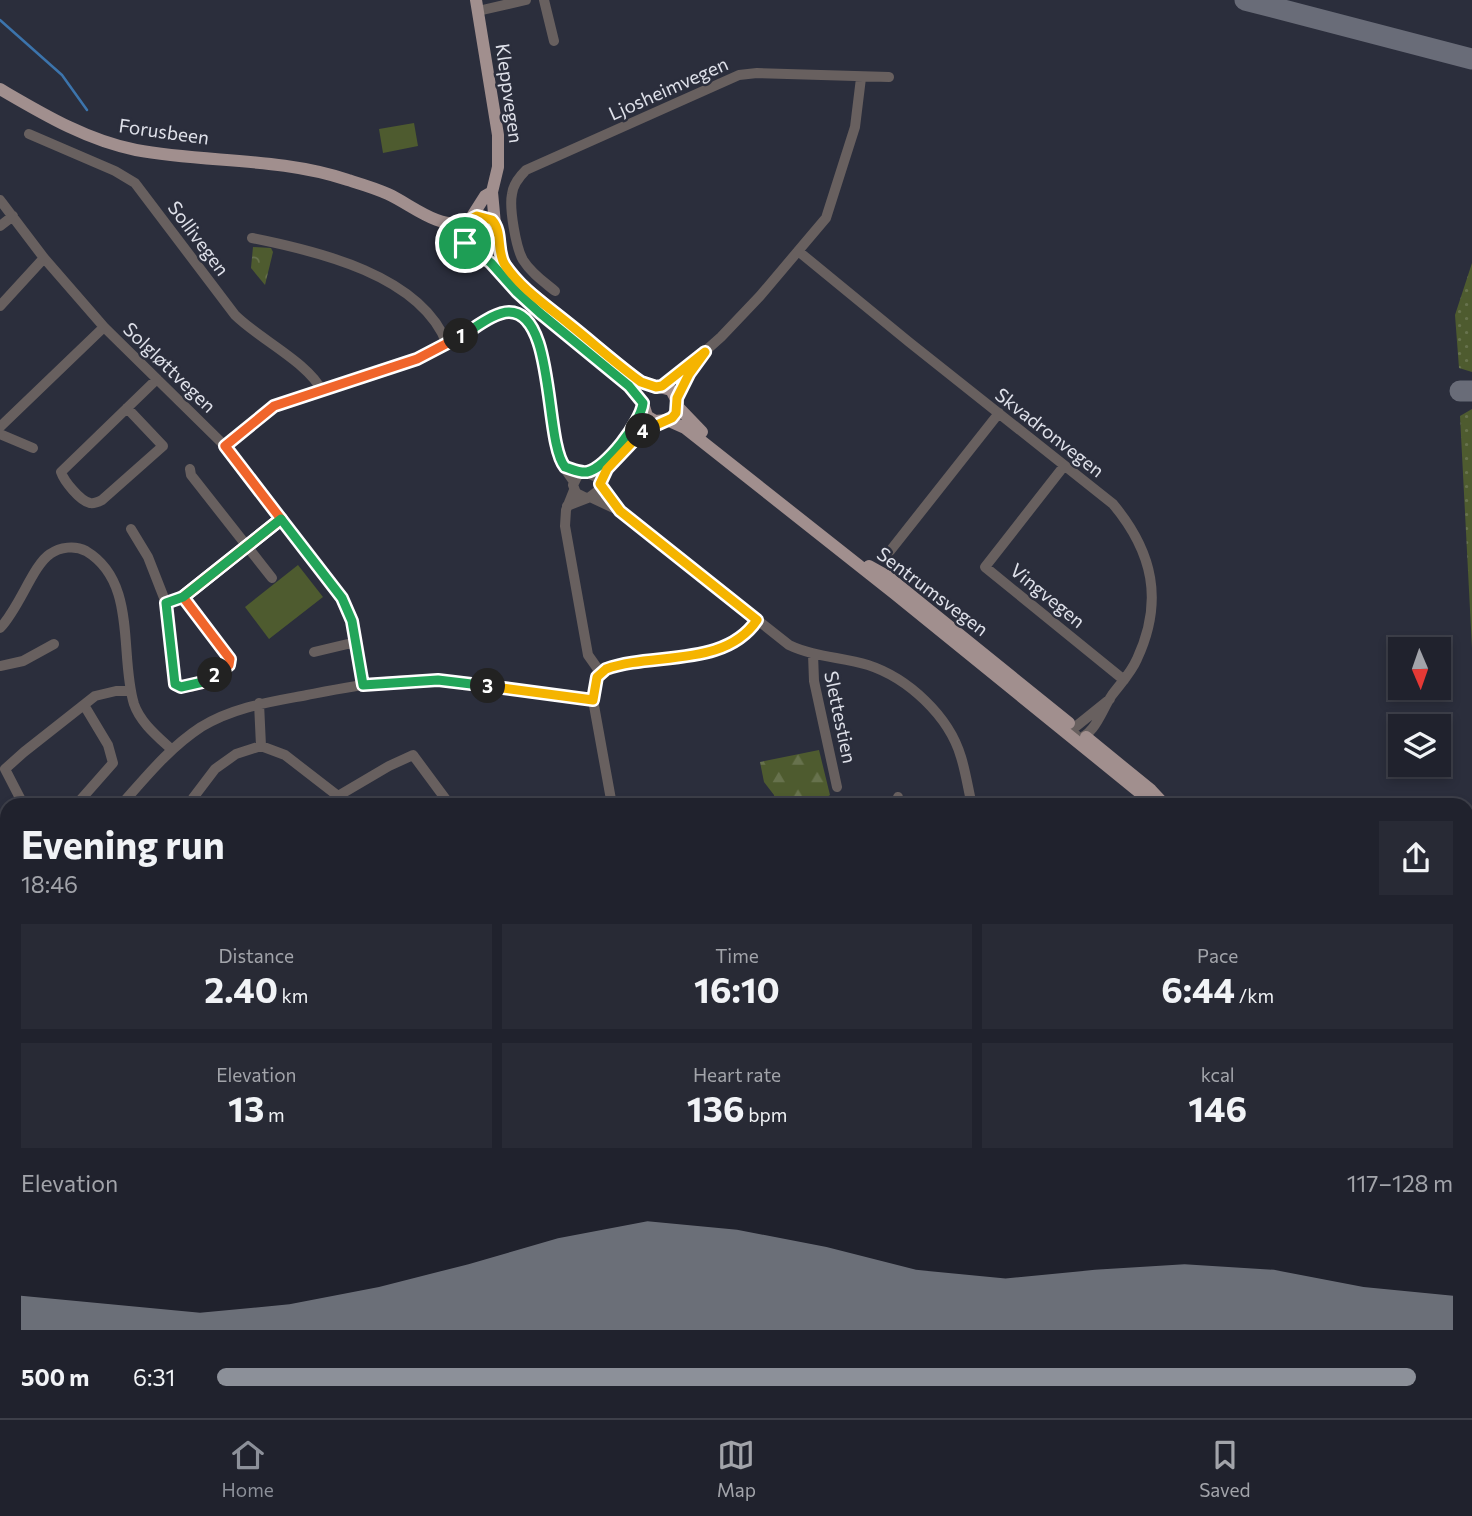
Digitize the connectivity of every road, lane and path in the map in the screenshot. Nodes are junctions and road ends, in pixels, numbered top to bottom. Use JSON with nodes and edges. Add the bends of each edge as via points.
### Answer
{"nodes":[{"id":1,"x":526,"y":0,"type":"edge"},
{"id":2,"x":544,"y":0,"type":"edge"},
{"id":3,"x":477,"y":5,"type":"edge"},
{"id":4,"x":554,"y":41,"type":"dead end"},
{"id":5,"x":889,"y":77,"type":"dead end"},
{"id":6,"x":861,"y":78,"type":"junction"},
{"id":7,"x":0,"y":89,"type":"edge"},
{"id":8,"x":29,"y":134,"type":"dead end"},
{"id":9,"x":293,"y":169,"type":"junction"},
{"id":10,"x":492,"y":192,"type":"junction"},
{"id":11,"x":0,"y":200,"type":"edge"},
{"id":12,"x":13,"y":216,"type":"junction"},
{"id":13,"x":469,"y":220,"type":"junction"},
{"id":14,"x":0,"y":226,"type":"edge"},
{"id":15,"x":497,"y":231,"type":"junction"},
{"id":16,"x":252,"y":238,"type":"dead end"},
{"id":17,"x":465,"y":243,"type":"junction"},
{"id":18,"x":798,"y":251,"type":"junction"},
{"id":19,"x":477,"y":252,"type":"junction"},
{"id":20,"x":41,"y":253,"type":"junction"},
{"id":21,"x":555,"y":291,"type":"dead end"},
{"id":22,"x":0,"y":306,"type":"edge"},
{"id":23,"x":104,"y":327,"type":"junction"},
{"id":24,"x":447,"y":344,"type":"junction"},
{"id":25,"x":705,"y":352,"type":"junction"},
{"id":26,"x":157,"y":379,"type":"junction"},
{"id":27,"x":659,"y":386,"type":"junction"},
{"id":28,"x":322,"y":391,"type":"junction"},
{"id":29,"x":677,"y":403,"type":"junction"},
{"id":30,"x":643,"y":405,"type":"junction"},
{"id":31,"x":127,"y":408,"type":"junction"},
{"id":32,"x":999,"y":414,"type":"junction"},
{"id":33,"x":663,"y":421,"type":"junction"},
{"id":34,"x":0,"y":427,"type":"edge"},
{"id":35,"x":0,"y":434,"type":"edge"},
{"id":36,"x":225,"y":446,"type":"junction"},
{"id":37,"x":33,"y":448,"type":"dead end"},
{"id":38,"x":1064,"y":466,"type":"junction"},
{"id":39,"x":565,"y":467,"type":"junction"},
{"id":40,"x":190,"y":469,"type":"dead end"},
{"id":41,"x":586,"y":472,"type":"junction"},
{"id":42,"x":599,"y":483,"type":"junction"},
{"id":43,"x":574,"y":486,"type":"junction"},
{"id":44,"x":588,"y":498,"type":"junction"},
{"id":45,"x":567,"y":506,"type":"junction"},
{"id":46,"x":620,"y":511,"type":"junction"},
{"id":47,"x":281,"y":519,"type":"junction"},
{"id":48,"x":131,"y":529,"type":"dead end"},
{"id":49,"x":246,"y":545,"type":"junction"},
{"id":50,"x":890,"y":551,"type":"dead end"},
{"id":51,"x":272,"y":578,"type":"dead end"},
{"id":52,"x":183,"y":597,"type":"junction"},
{"id":53,"x":166,"y":603,"type":"junction"},
{"id":54,"x":757,"y":620,"type":"junction"},
{"id":55,"x":0,"y":628,"type":"edge"},
{"id":56,"x":356,"y":642,"type":"junction"},
{"id":57,"x":54,"y":644,"type":"dead end"},
{"id":58,"x":314,"y":652,"type":"dead end"},
{"id":59,"x":813,"y":654,"type":"junction"},
{"id":60,"x":0,"y":666,"type":"edge"},
{"id":61,"x":600,"y":672,"type":"junction"},
{"id":62,"x":1124,"y":680,"type":"junction"},
{"id":63,"x":363,"y":685,"type":"junction"},
{"id":64,"x":131,"y":691,"type":"junction"},
{"id":65,"x":1110,"y":699,"type":"junction"},
{"id":66,"x":593,"y":700,"type":"junction"},
{"id":67,"x":259,"y":703,"type":"junction"},
{"id":68,"x":84,"y":705,"type":"junction"},
{"id":69,"x":1079,"y":735,"type":"junction"},
{"id":70,"x":261,"y":746,"type":"junction"},
{"id":71,"x":171,"y":749,"type":"junction"},
{"id":72,"x":837,"y":787,"type":"dead end"},
{"id":73,"x":20,"y":798,"type":"edge"},
{"id":74,"x":82,"y":798,"type":"edge"},
{"id":75,"x":127,"y":798,"type":"edge"},
{"id":76,"x":197,"y":798,"type":"edge"},
{"id":77,"x":444,"y":798,"type":"edge"},
{"id":78,"x":611,"y":798,"type":"edge"},
{"id":79,"x":970,"y":798,"type":"edge"},
{"id":80,"x":1147,"y":798,"type":"edge"},
{"id":81,"x":1158,"y":798,"type":"edge"}],
"edges":[{"from":1,"to":3,"type":"street"},
{"from":2,"to":4,"type":"street"},
{"from":3,"to":10,"type":"main road","name":"Kleppvegen","via":[[498,135]]},
{"from":5,"to":6,"type":"street","name":"Ljosheimvegen"},
{"from":6,"to":18,"type":"street","via":[[855,127],[826,218]]},
{"from":6,"to":21,"type":"street","name":"Ljosheimvegen","via":[[739,75],[531,167],[516,182],[511,200],[520,251],[534,273]]},
{"from":7,"to":9,"type":"main road","name":"Forusbeen","via":[[68,127],[118,146]]},
{"from":8,"to":28,"type":"street","name":"Sollivegen","via":[[135,184],[235,315],[313,376]]},
{"from":9,"to":13,"type":"main road","name":"Forusbeen","via":[[371,187],[443,223],[457,225]]},
{"from":9,"to":17,"type":"main road","name":"Forusbeen","via":[[387,203]]},
{"from":10,"to":13,"type":"main road","name":"Kleppvegen"},
{"from":10,"to":15,"type":"main road","name":"Kleppvegen"},
{"from":11,"to":12,"type":"street","name":"Solgløttvegen"},
{"from":12,"to":14,"type":"street"},
{"from":12,"to":20,"type":"street","name":"Solgløttvegen"},
{"from":13,"to":15,"type":"main road","via":[[485,216]]},
{"from":13,"to":17,"type":"main road","via":[[462,231]]},
{"from":15,"to":19,"type":"main road","via":[[489,250]]},
{"from":15,"to":27,"type":"main road","name":"Sentrumsvegen","via":[[505,264],[523,286],[630,374]]},
{"from":16,"to":24,"type":"street","via":[[331,256],[389,284],[430,315]]},
{"from":17,"to":19,"type":"main road"},
{"from":18,"to":25,"type":"street"},
{"from":18,"to":32,"type":"street","name":"Skvadronvegen"},
{"from":19,"to":30,"type":"main road","name":"Sentrumsvegen","via":[[540,313],[629,386]]},
{"from":20,"to":22,"type":"street"},
{"from":20,"to":23,"type":"street","name":"Solgløttvegen"},
{"from":23,"to":26,"type":"street","name":"Solgløttvegen"},
{"from":23,"to":34,"type":"street"},
{"from":24,"to":28,"type":"street"},
{"from":24,"to":39,"type":"street","via":[[506,312],[516,313],[530,324],[546,375],[557,452]]},
{"from":25,"to":27,"type":"street"},
{"from":25,"to":29,"type":"street"},
{"from":26,"to":31,"type":"street"},
{"from":26,"to":36,"type":"street","name":"Solgløttvegen"},
{"from":27,"to":29,"type":"main road","name":"Sentrumsvegen","via":[[671,390]]},
{"from":27,"to":30,"type":"main road","via":[[646,393]]},
{"from":28,"to":36,"type":"street","via":[[268,409]]},
{"from":29,"to":33,"type":"main road","via":[[676,413]]},
{"from":29,"to":69,"type":"main road","name":"Sentrumsvegen","via":[[691,422],[724,450],[869,567],[887,576]]},
{"from":30,"to":33,"type":"main road","name":"Sentrumsvegen","via":[[651,419]]},
{"from":30,"to":41,"type":"street","via":[[622,441]]},
{"from":31,"to":31,"type":"street","via":[[163,446],[102,500],[86,502],[61,472]]},
{"from":32,"to":38,"type":"street","name":"Skvadronvegen"},
{"from":32,"to":50,"type":"street"},
{"from":33,"to":42,"type":"street","via":[[631,442]]},
{"from":33,"to":69,"type":"main road","name":"Sentrumsvegen","via":[[685,428]]},
{"from":35,"to":37,"type":"street"},
{"from":36,"to":47,"type":"street","name":"Solgløttvegen"},
{"from":38,"to":62,"type":"street","name":"Skvadronvegen","via":[[1113,504],[1132,526],[1149,564],[1151,610],[1141,649]]},
{"from":38,"to":62,"type":"street","name":"Vingvegen","via":[[985,567]]},
{"from":39,"to":41,"type":"street"},
{"from":39,"to":43,"type":"street"},
{"from":40,"to":49,"type":"street"},
{"from":41,"to":42,"type":"street"},
{"from":41,"to":43,"type":"street"},
{"from":42,"to":44,"type":"street","via":[[599,490]]},
{"from":42,"to":46,"type":"street"},
{"from":43,"to":44,"type":"street","via":[[579,496]]},
{"from":43,"to":45,"type":"street"},
{"from":44,"to":45,"type":"street"},
{"from":44,"to":46,"type":"street"},
{"from":45,"to":61,"type":"street","via":[[565,526],[581,623],[588,655]]},
{"from":46,"to":54,"type":"street"},
{"from":47,"to":49,"type":"street"},
{"from":47,"to":56,"type":"street","name":"Solgløttvegen","via":[[342,598]]},
{"from":48,"to":53,"type":"street"},
{"from":49,"to":51,"type":"street"},
{"from":49,"to":52,"type":"street"},
{"from":52,"to":53,"type":"street"},
{"from":52,"to":53,"type":"street","via":[[231,663],[203,682],[185,687],[175,684]]},
{"from":54,"to":59,"type":"street","via":[[789,645]]},
{"from":54,"to":61,"type":"street","via":[[744,635],[722,647]]},
{"from":55,"to":64,"type":"street","via":[[45,558],[62,548],[80,548],[108,573],[120,600]]},
{"from":56,"to":58,"type":"street"},
{"from":56,"to":63,"type":"street","name":"Solgløttvegen"},
{"from":57,"to":60,"type":"street","via":[[23,661]]},
{"from":59,"to":72,"type":"street","name":"Slettestien","via":[[814,681]]},
{"from":59,"to":79,"type":"street","via":[[869,665],[922,698],[952,735]]},
{"from":61,"to":66,"type":"street"},
{"from":62,"to":65,"type":"street","name":"Skvadronvegen"},
{"from":63,"to":66,"type":"street","via":[[438,680]]},
{"from":63,"to":67,"type":"street"},
{"from":64,"to":68,"type":"street","via":[[95,696]]},
{"from":64,"to":71,"type":"street","via":[[140,716]]},
{"from":65,"to":69,"type":"street","name":"Skvadronvegen"},
{"from":65,"to":69,"type":"street","name":"Skvadronvegen"},
{"from":66,"to":78,"type":"street"},
{"from":67,"to":70,"type":"street"},
{"from":67,"to":71,"type":"street","via":[[214,720]]},
{"from":68,"to":73,"type":"street","via":[[5,769]]},
{"from":68,"to":74,"type":"street","via":[[108,745],[113,763]]},
{"from":69,"to":80,"type":"main road","name":"Sentrumsvegen"},
{"from":69,"to":81,"type":"main road","name":"Sentrumsvegen"},
{"from":70,"to":76,"type":"street","via":[[236,754],[215,769]]},
{"from":70,"to":77,"type":"street","via":[[285,755],[338,796],[413,755]]},
{"from":71,"to":75,"type":"street"}]}
